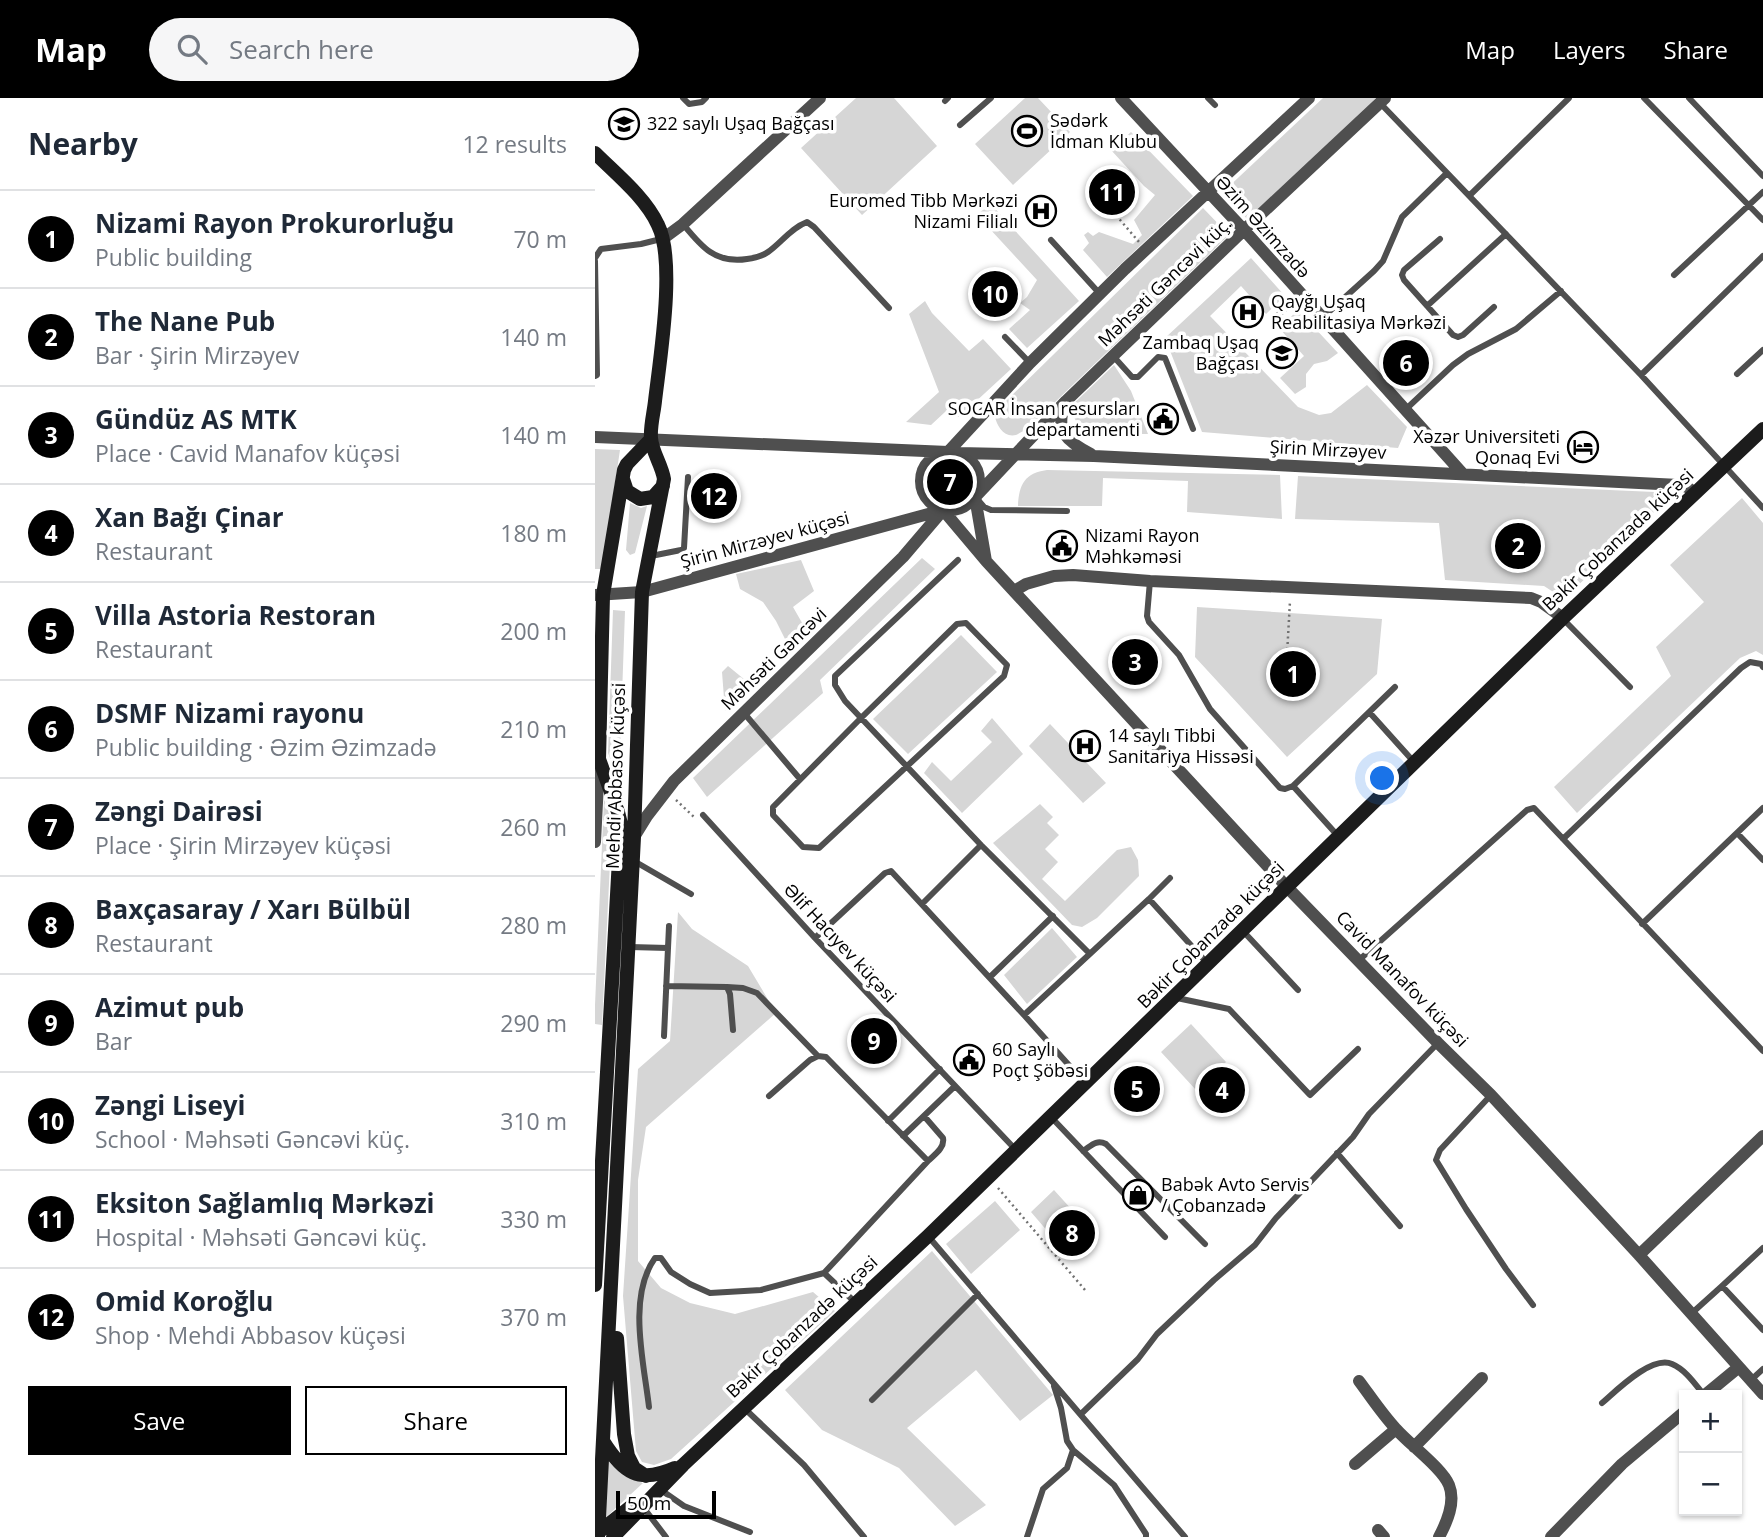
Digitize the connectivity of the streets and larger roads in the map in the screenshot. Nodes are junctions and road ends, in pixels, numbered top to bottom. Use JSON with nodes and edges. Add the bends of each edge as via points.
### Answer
{"nodes":[{"id":1,"x":820,"y":98,"type":"edge"},
{"id":2,"x":1121,"y":98,"type":"edge"},
{"id":3,"x":1309,"y":98,"type":"edge"},
{"id":4,"x":1382,"y":100,"type":"edge"},
{"id":5,"x":595,"y":153,"type":"edge"},
{"id":6,"x":1208,"y":192,"type":"junction"},
{"id":7,"x":1244,"y":230,"type":"junction"},
{"id":8,"x":664,"y":238,"type":"junction"},
{"id":9,"x":1066,"y":401,"type":"junction"},
{"id":10,"x":1763,"y":429,"type":"edge"},
{"id":11,"x":595,"y":437,"type":"edge"},
{"id":12,"x":651,"y":439,"type":"junction"},
{"id":13,"x":953,"y":452,"type":"junction"},
{"id":14,"x":1014,"y":455,"type":"junction"},
{"id":15,"x":1094,"y":456,"type":"junction"},
{"id":16,"x":1463,"y":474,"type":"junction"},
{"id":17,"x":623,"y":478,"type":"junction"},
{"id":18,"x":663,"y":486,"type":"junction"},
{"id":19,"x":1695,"y":493,"type":"junction"},
{"id":20,"x":975,"y":497,"type":"junction"},
{"id":21,"x":943,"y":510,"type":"junction"},
{"id":22,"x":986,"y":561,"type":"junction"},
{"id":23,"x":1014,"y":591,"type":"junction"},
{"id":24,"x":642,"y":592,"type":"junction"},
{"id":25,"x":599,"y":595,"type":"edge"},
{"id":26,"x":1563,"y":618,"type":"junction"},
{"id":27,"x":598,"y":696,"type":"edge"},
{"id":28,"x":599,"y":759,"type":"junction"},
{"id":29,"x":633,"y":837,"type":"junction"},
{"id":30,"x":595,"y":842,"type":"edge"},
{"id":31,"x":1286,"y":886,"type":"junction"},
{"id":32,"x":602,"y":1039,"type":"edge"},
{"id":33,"x":600,"y":1104,"type":"edge"},
{"id":34,"x":1763,"y":1136,"type":"edge"},
{"id":35,"x":596,"y":1247,"type":"edge"},
{"id":36,"x":1639,"y":1255,"type":"junction"},
{"id":37,"x":612,"y":1281,"type":"junction"},
{"id":38,"x":595,"y":1286,"type":"edge"},
{"id":39,"x":1739,"y":1367,"type":"junction"},
{"id":40,"x":1482,"y":1378,"type":"dead end"},
{"id":41,"x":1359,"y":1381,"type":"dead end"},
{"id":42,"x":1711,"y":1390,"type":"edge"},
{"id":43,"x":1763,"y":1394,"type":"edge"},
{"id":44,"x":1679,"y":1416,"type":"edge"},
{"id":45,"x":1396,"y":1429,"type":"junction"},
{"id":46,"x":599,"y":1436,"type":"edge"},
{"id":47,"x":1414,"y":1447,"type":"junction"},
{"id":48,"x":1355,"y":1464,"type":"dead end"},
{"id":49,"x":683,"y":1465,"type":"junction"},
{"id":50,"x":646,"y":1476,"type":"junction"},
{"id":51,"x":598,"y":1484,"type":"edge"},
{"id":52,"x":601,"y":1535,"type":"edge"},
{"id":53,"x":1439,"y":1537,"type":"edge"},
{"id":54,"x":1551,"y":1537,"type":"edge"}],
"edges":[{"from":1,"to":8,"type":"street"},
{"from":2,"to":6,"type":"street","name":"Əzim Əzimzadə"},
{"from":3,"to":6,"type":"street","name":"Məhsəti Gəncəvi küç."},
{"from":4,"to":7,"type":"street","name":"Məhsəti Gəncəvi küç."},
{"from":5,"to":8,"type":"street","via":[[645,205]]},
{"from":6,"to":7,"type":"street","name":"Əzim Əzimzadə"},
{"from":6,"to":13,"type":"street","name":"Məhsəti Gəncəvi küç.","via":[[1030,363]]},
{"from":7,"to":9,"type":"street","name":"Məhsəti Gəncəvi küç."},
{"from":7,"to":16,"type":"street","name":"Əzim Əzimzadə"},
{"from":8,"to":12,"type":"street","name":"Mehdi Abbasov küçəsi","via":[[665,303]]},
{"from":9,"to":14,"type":"street","name":"Məhsəti Gəncəvi küç."},
{"from":9,"to":15,"type":"street","via":[[1060,419],[1066,438]]},
{"from":10,"to":19,"type":"street","name":"Bəkir Çobanzadə küçəsi"},
{"from":11,"to":12,"type":"street"},
{"from":12,"to":13,"type":"street"},
{"from":12,"to":17,"type":"street","name":"Mehdi Abbasov küçəsi","via":[[627,464]]},
{"from":12,"to":18,"type":"street","name":"Mehdi Abbasov küçəsi","via":[[663,470]]},
{"from":13,"to":14,"type":"street","name":"Şirin Mirzəyev"},
{"from":13,"to":20,"type":"street","via":[[966,457],[978,470]]},
{"from":13,"to":21,"type":"street","via":[[932,459],[922,474],[923,492]]},
{"from":14,"to":15,"type":"street","name":"Şirin Mirzəyev"},
{"from":14,"to":20,"type":"street","name":"Məhsəti Gəncəvi küç."},
{"from":15,"to":16,"type":"street","name":"Şirin Mirzəyev"},
{"from":16,"to":19,"type":"street","name":"Şirin Mirzəyev","via":[[1679,485]]},
{"from":17,"to":18,"type":"street","via":[[627,491],[641,499],[653,497]]},
{"from":17,"to":25,"type":"street","name":"Mehdi Abbasov küçəsi"},
{"from":18,"to":24,"type":"street","name":"Mehdi Abbasov küçəsi"},
{"from":19,"to":26,"type":"street","name":"Bəkir Çobanzadə küçəsi"},
{"from":20,"to":21,"type":"street","via":[[961,509]]},
{"from":20,"to":22,"type":"street"},
{"from":21,"to":22,"type":"street","name":"Cavid Manafov küçəsi"},
{"from":21,"to":24,"type":"street","name":"Şirin Mirzəyev küçəsi"},
{"from":21,"to":29,"type":"street","name":"Məhsəti Gəncəvi","via":[[904,557],[674,780]]},
{"from":22,"to":23,"type":"street","name":"Cavid Manafov küçəsi"},
{"from":23,"to":26,"type":"street","via":[[1054,576],[1073,576],[1531,598]]},
{"from":23,"to":31,"type":"street","name":"Cavid Manafov küçəsi"},
{"from":24,"to":25,"type":"street","name":"Şirin Mirzəyev küçəsi"},
{"from":24,"to":29,"type":"street","name":"Mehdi Abbasov küçəsi"},
{"from":25,"to":27,"type":"street","name":"Mehdi Abbasov küçəsi"},
{"from":26,"to":31,"type":"street","name":"Bəkir Çobanzadə küçəsi"},
{"from":27,"to":28,"type":"street","name":"Mehdi Abbasov küçəsi"},
{"from":28,"to":30,"type":"street","name":"Mehdi Abbasov küçəsi"},
{"from":28,"to":32,"type":"street","name":"Mehdi Abbasov küçəsi","via":[[621,824]]},
{"from":29,"to":37,"type":"street","name":"Mehdi Abbasov küçəsi"},
{"from":31,"to":36,"type":"street","name":"Cavid Manafov küçəsi","via":[[1491,1095]]},
{"from":31,"to":49,"type":"street","name":"Bəkir Çobanzadə küçəsi","via":[[928,1236]]},
{"from":32,"to":33,"type":"street","name":"Mehdi Abbasov küçəsi"},
{"from":33,"to":35,"type":"street","name":"Mehdi Abbasov küçəsi"},
{"from":34,"to":36,"type":"street"},
{"from":35,"to":38,"type":"street","name":"Mehdi Abbasov küçəsi"},
{"from":36,"to":39,"type":"street","name":"Cavid Manafov küçəsi"},
{"from":37,"to":46,"type":"street","name":"Mehdi Abbasov küçəsi"},
{"from":37,"to":50,"type":"street","via":[[626,1445],[634,1468]]},
{"from":39,"to":42,"type":"street"},
{"from":39,"to":43,"type":"street","name":"Cavid Manafov küçəsi"},
{"from":40,"to":47,"type":"street"},
{"from":41,"to":45,"type":"street"},
{"from":44,"to":54,"type":"street","via":[[1622,1464]]},
{"from":45,"to":47,"type":"street"},
{"from":45,"to":48,"type":"street"},
{"from":46,"to":50,"type":"street","via":[[625,1469]]},
{"from":46,"to":51,"type":"street","name":"Mehdi Abbasov küçəsi"},
{"from":47,"to":53,"type":"street","via":[[1448,1484],[1451,1494],[1450,1512]]},
{"from":49,"to":50,"type":"street"},
{"from":49,"to":52,"type":"street"},
{"from":49,"to":52,"type":"street","via":[[642,1506]]},
{"from":51,"to":52,"type":"street","name":"Mehdi Abbasov küçəsi"}]}
